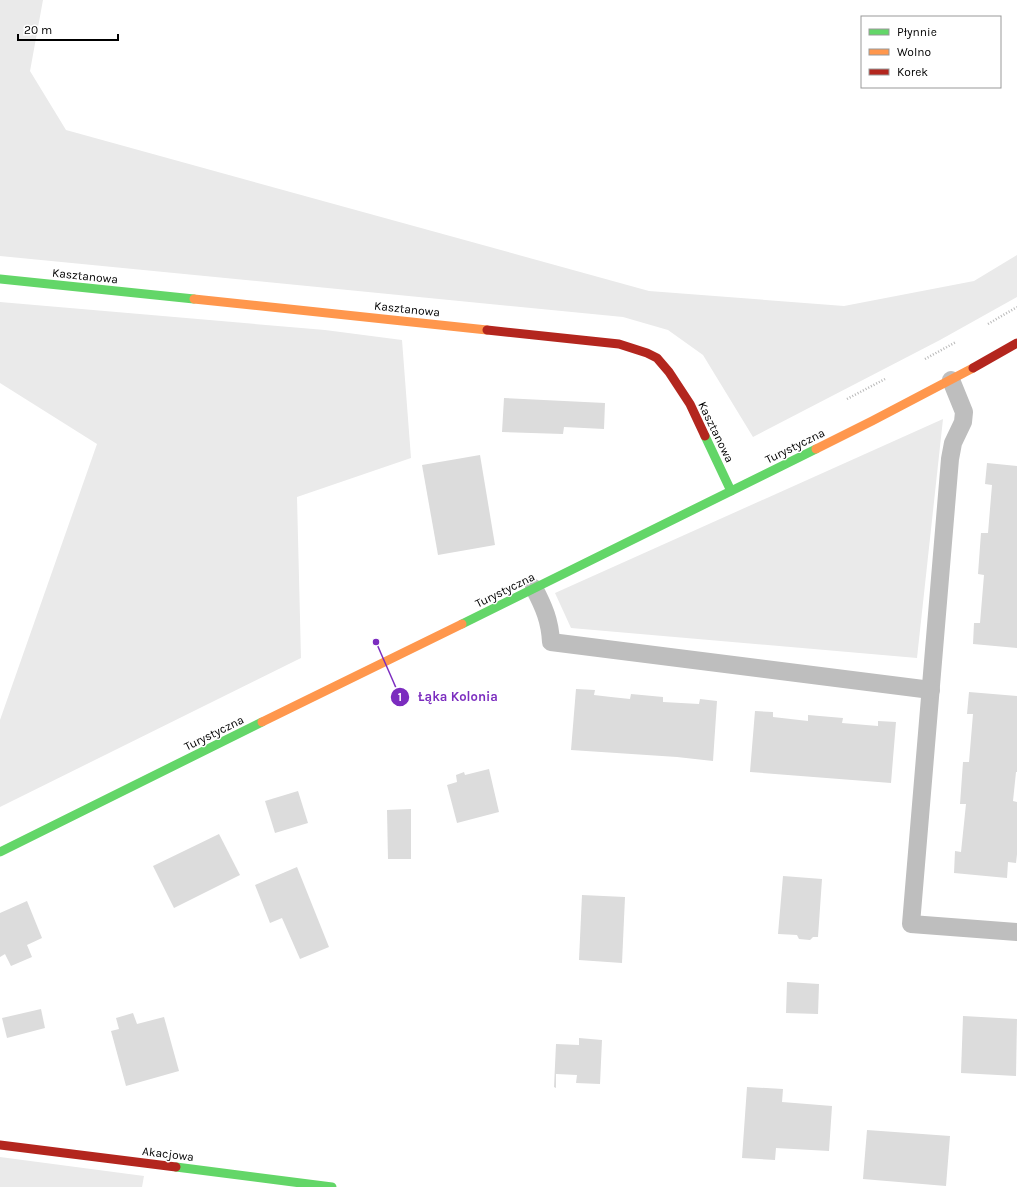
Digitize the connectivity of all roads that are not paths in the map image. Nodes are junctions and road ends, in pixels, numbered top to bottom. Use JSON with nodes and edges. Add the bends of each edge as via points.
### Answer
{"nodes":[{"id":1,"x":0,"y":279,"type":"edge"},
{"id":2,"x":1017,"y":343,"type":"edge"},
{"id":3,"x":951,"y":380,"type":"junction"},
{"id":4,"x":731,"y":491,"type":"junction"},
{"id":5,"x":534,"y":588,"type":"junction"},
{"id":6,"x":930,"y":690,"type":"junction"},
{"id":7,"x":0,"y":852,"type":"edge"},
{"id":8,"x":1017,"y":932,"type":"edge"},
{"id":9,"x":0,"y":1145,"type":"edge"},
{"id":10,"x":332,"y":1187,"type":"edge"}],
"edges":[{"from":1,"to":4,"type":"street","name":"Kasztanowa","via":[[619,344],[657,358],[669,372],[690,404]]},
{"from":2,"to":3,"type":"street","name":"Turystyczna"},
{"from":3,"to":4,"type":"street","name":"Turystyczna"},
{"from":3,"to":6,"type":"lane","via":[[964,412],[950,459]]},
{"from":4,"to":5,"type":"street","name":"Turystyczna"},
{"from":5,"to":6,"type":"lane","via":[[544,606],[551,642]]},
{"from":5,"to":7,"type":"street","name":"Turystyczna"},
{"from":6,"to":8,"type":"lane","via":[[911,924]]},
{"from":9,"to":10,"type":"street","name":"Akacjowa"}]}
